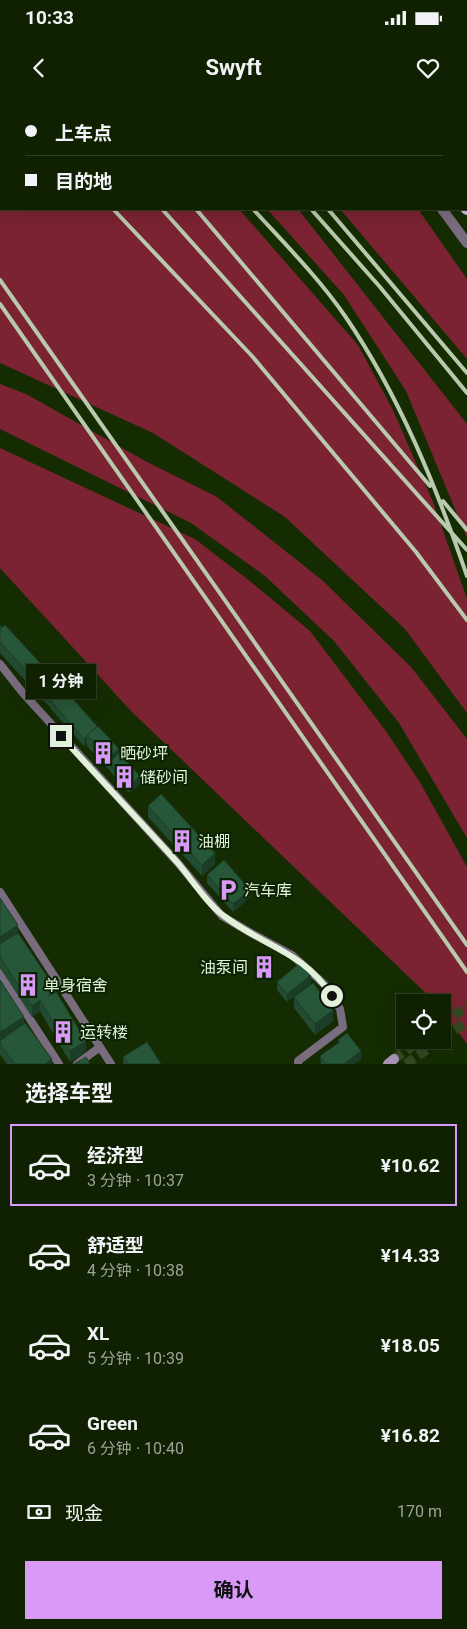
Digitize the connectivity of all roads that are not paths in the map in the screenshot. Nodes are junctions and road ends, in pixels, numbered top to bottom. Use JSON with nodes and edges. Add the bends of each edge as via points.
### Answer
{"nodes":[{"id":1,"x":443,"y":210,"type":"edge"},
{"id":2,"x":467,"y":243,"type":"edge"},
{"id":3,"x":0,"y":664,"type":"edge"},
{"id":4,"x":0,"y":892,"type":"edge"},
{"id":5,"x":0,"y":973,"type":"edge"},
{"id":6,"x":100,"y":1047,"type":"junction"},
{"id":7,"x":58,"y":1064,"type":"edge"},
{"id":8,"x":77,"y":1064,"type":"edge"},
{"id":9,"x":111,"y":1064,"type":"edge"},
{"id":10,"x":298,"y":1064,"type":"edge"}],
"edges":[{"from":1,"to":2,"type":"street"},
{"from":3,"to":10,"type":"lane","via":[[222,916],[292,955],[324,984],[340,1009],[343,1027]]},
{"from":4,"to":6,"type":"lane"},
{"from":5,"to":7,"type":"lane"},
{"from":6,"to":8,"type":"lane"},
{"from":6,"to":9,"type":"lane"}]}
